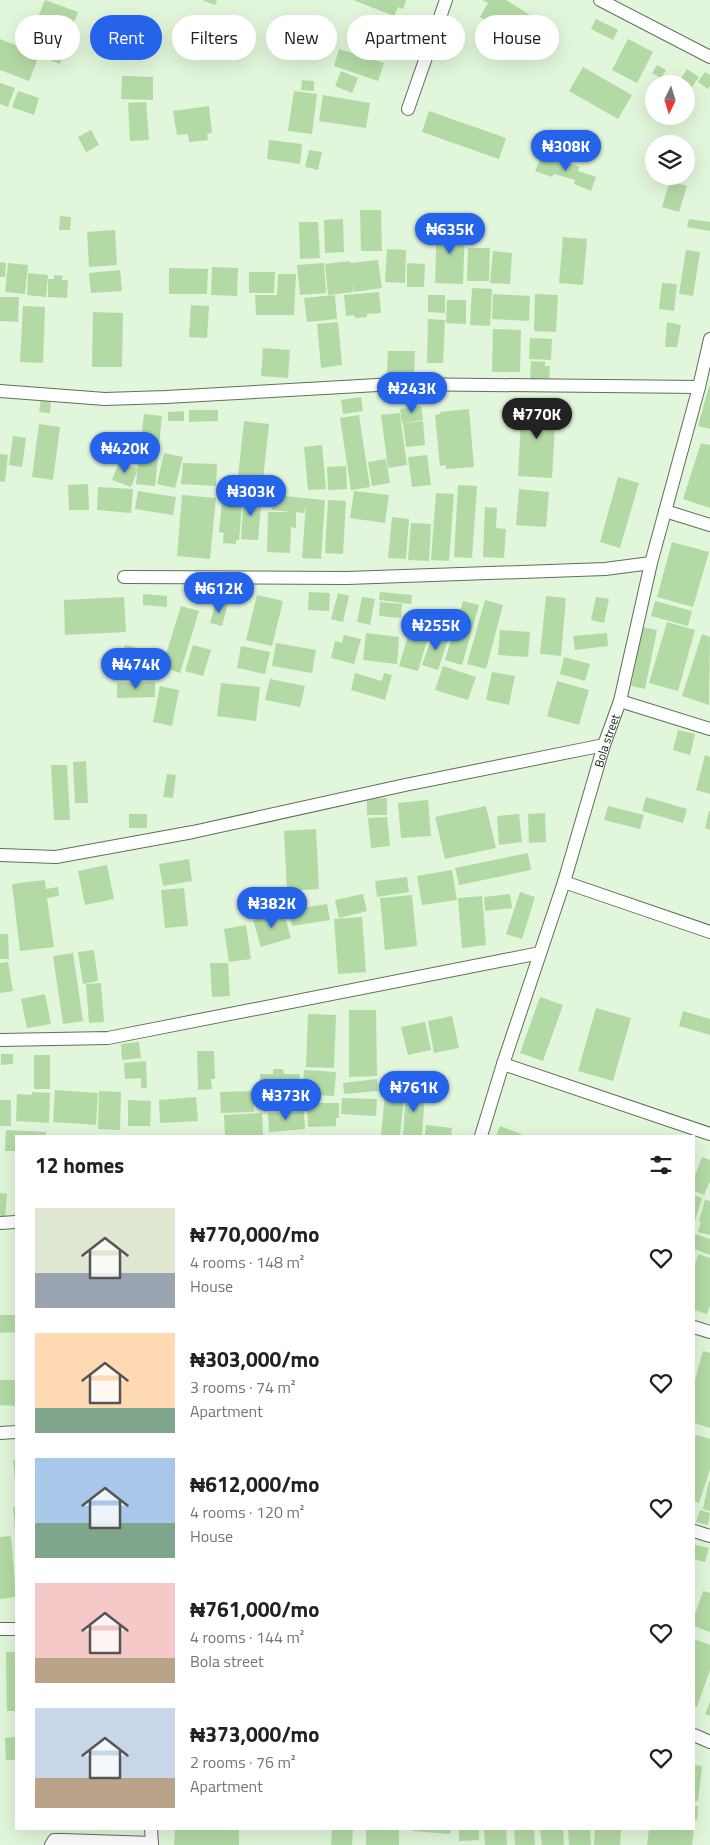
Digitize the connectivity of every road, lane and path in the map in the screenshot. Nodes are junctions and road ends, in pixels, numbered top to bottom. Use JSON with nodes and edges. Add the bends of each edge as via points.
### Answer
{"nodes":[{"id":1,"x":446,"y":0,"type":"edge"},
{"id":2,"x":600,"y":0,"type":"edge"},
{"id":3,"x":710,"y":57,"type":"edge"},
{"id":4,"x":408,"y":110,"type":"dead end"},
{"id":5,"x":710,"y":339,"type":"edge"},
{"id":6,"x":699,"y":387,"type":"junction"},
{"id":7,"x":0,"y":392,"type":"edge"},
{"id":8,"x":665,"y":511,"type":"junction"},
{"id":9,"x":710,"y":525,"type":"edge"},
{"id":10,"x":651,"y":563,"type":"junction"},
{"id":11,"x":124,"y":577,"type":"dead end"},
{"id":12,"x":620,"y":701,"type":"junction"},
{"id":13,"x":710,"y":729,"type":"edge"},
{"id":14,"x":604,"y":745,"type":"junction"},
{"id":15,"x":0,"y":855,"type":"edge"},
{"id":16,"x":564,"y":882,"type":"junction"},
{"id":17,"x":710,"y":932,"type":"edge"},
{"id":18,"x":540,"y":953,"type":"junction"},
{"id":19,"x":0,"y":1040,"type":"edge"},
{"id":20,"x":503,"y":1064,"type":"junction"},
{"id":21,"x":710,"y":1134,"type":"edge"},
{"id":22,"x":481,"y":1135,"type":"edge"},
{"id":23,"x":15,"y":1222,"type":"edge"},
{"id":24,"x":0,"y":1223,"type":"edge"},
{"id":25,"x":695,"y":1327,"type":"edge"},
{"id":26,"x":710,"y":1332,"type":"edge"},
{"id":27,"x":15,"y":1432,"type":"edge"},
{"id":28,"x":0,"y":1433,"type":"edge"},
{"id":29,"x":695,"y":1531,"type":"edge"},
{"id":30,"x":710,"y":1536,"type":"edge"},
{"id":31,"x":0,"y":1629,"type":"edge"},
{"id":32,"x":15,"y":1629,"type":"edge"},
{"id":33,"x":695,"y":1735,"type":"edge"},
{"id":34,"x":710,"y":1742,"type":"edge"},
{"id":35,"x":151,"y":1830,"type":"edge"},
{"id":36,"x":152,"y":1844,"type":"edge"},
{"id":37,"x":51,"y":1845,"type":"edge"}],
"edges":[{"from":1,"to":4,"type":"street"},
{"from":2,"to":3,"type":"street"},
{"from":5,"to":6,"type":"street","name":"Bola street"},
{"from":6,"to":7,"type":"street","via":[[394,384],[105,399]]},
{"from":6,"to":8,"type":"street","name":"Bola street"},
{"from":8,"to":9,"type":"street"},
{"from":8,"to":10,"type":"street","name":"Bola street"},
{"from":10,"to":11,"type":"street","via":[[605,569],[347,578]]},
{"from":10,"to":12,"type":"street","name":"Bola street"},
{"from":12,"to":13,"type":"street"},
{"from":12,"to":14,"type":"street","name":"Bola street"},
{"from":14,"to":15,"type":"street","via":[[193,832],[56,857]]},
{"from":14,"to":16,"type":"street","name":"Bola street"},
{"from":16,"to":17,"type":"street"},
{"from":16,"to":18,"type":"street","name":"Bola street"},
{"from":18,"to":19,"type":"street","via":[[108,1038]]},
{"from":18,"to":20,"type":"street","name":"Bola street"},
{"from":20,"to":21,"type":"street"},
{"from":20,"to":22,"type":"street","name":"Bola street"},
{"from":23,"to":24,"type":"street"},
{"from":25,"to":26,"type":"street"},
{"from":27,"to":28,"type":"street"},
{"from":29,"to":30,"type":"street"},
{"from":31,"to":32,"type":"street"},
{"from":33,"to":34,"type":"street"},
{"from":35,"to":36,"type":"street"},
{"from":36,"to":37,"type":"street","via":[[54,1840]]}]}
